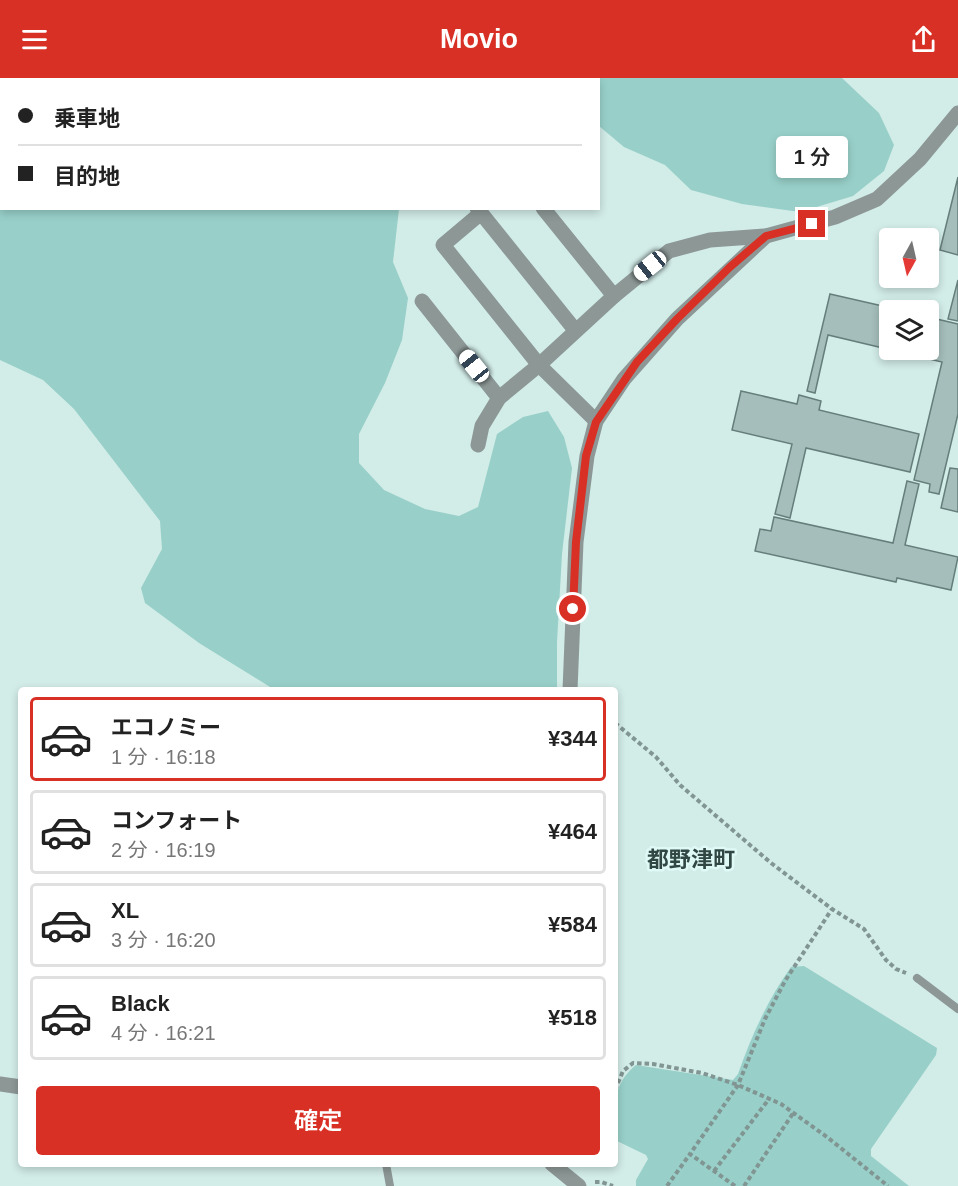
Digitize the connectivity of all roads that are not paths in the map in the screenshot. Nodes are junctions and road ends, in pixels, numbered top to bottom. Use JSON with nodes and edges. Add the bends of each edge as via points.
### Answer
{"nodes":[{"id":1,"x":958,"y":113,"type":"edge"},
{"id":2,"x":545,"y":210,"type":"edge"},
{"id":3,"x":479,"y":211,"type":"edge"},
{"id":4,"x":766,"y":236,"type":"junction"},
{"id":5,"x":614,"y":296,"type":"junction"},
{"id":6,"x":422,"y":301,"type":"dead end"},
{"id":7,"x":575,"y":330,"type":"junction"},
{"id":8,"x":539,"y":365,"type":"junction"},
{"id":9,"x":499,"y":398,"type":"junction"},
{"id":10,"x":596,"y":422,"type":"junction"},
{"id":11,"x":478,"y":445,"type":"dead end"},
{"id":12,"x":570,"y":687,"type":"edge"},
{"id":13,"x":917,"y":978,"type":"road end"},
{"id":14,"x":958,"y":1008,"type":"edge"},
{"id":15,"x":0,"y":1084,"type":"edge"},
{"id":16,"x":18,"y":1087,"type":"edge"},
{"id":17,"x":387,"y":1167,"type":"edge"},
{"id":18,"x":556,"y":1167,"type":"edge"},
{"id":19,"x":390,"y":1186,"type":"edge"},
{"id":20,"x":579,"y":1186,"type":"edge"}],
"edges":[{"from":1,"to":4,"type":"street","via":[[920,159],[878,199],[835,217]]},
{"from":2,"to":5,"type":"street"},
{"from":3,"to":7,"type":"street"},
{"from":3,"to":8,"type":"street","via":[[443,245]]},
{"from":4,"to":5,"type":"street","via":[[710,240],[669,251]]},
{"from":4,"to":10,"type":"street","via":[[637,362]]},
{"from":5,"to":7,"type":"street"},
{"from":6,"to":9,"type":"street"},
{"from":7,"to":8,"type":"street"},
{"from":8,"to":9,"type":"street"},
{"from":8,"to":10,"type":"street"},
{"from":9,"to":11,"type":"street","via":[[482,426]]},
{"from":10,"to":12,"type":"street","via":[[586,456],[576,542]]},
{"from":13,"to":14,"type":"lane"},
{"from":15,"to":16,"type":"street"},
{"from":17,"to":19,"type":"lane"},
{"from":18,"to":20,"type":"street"}]}
